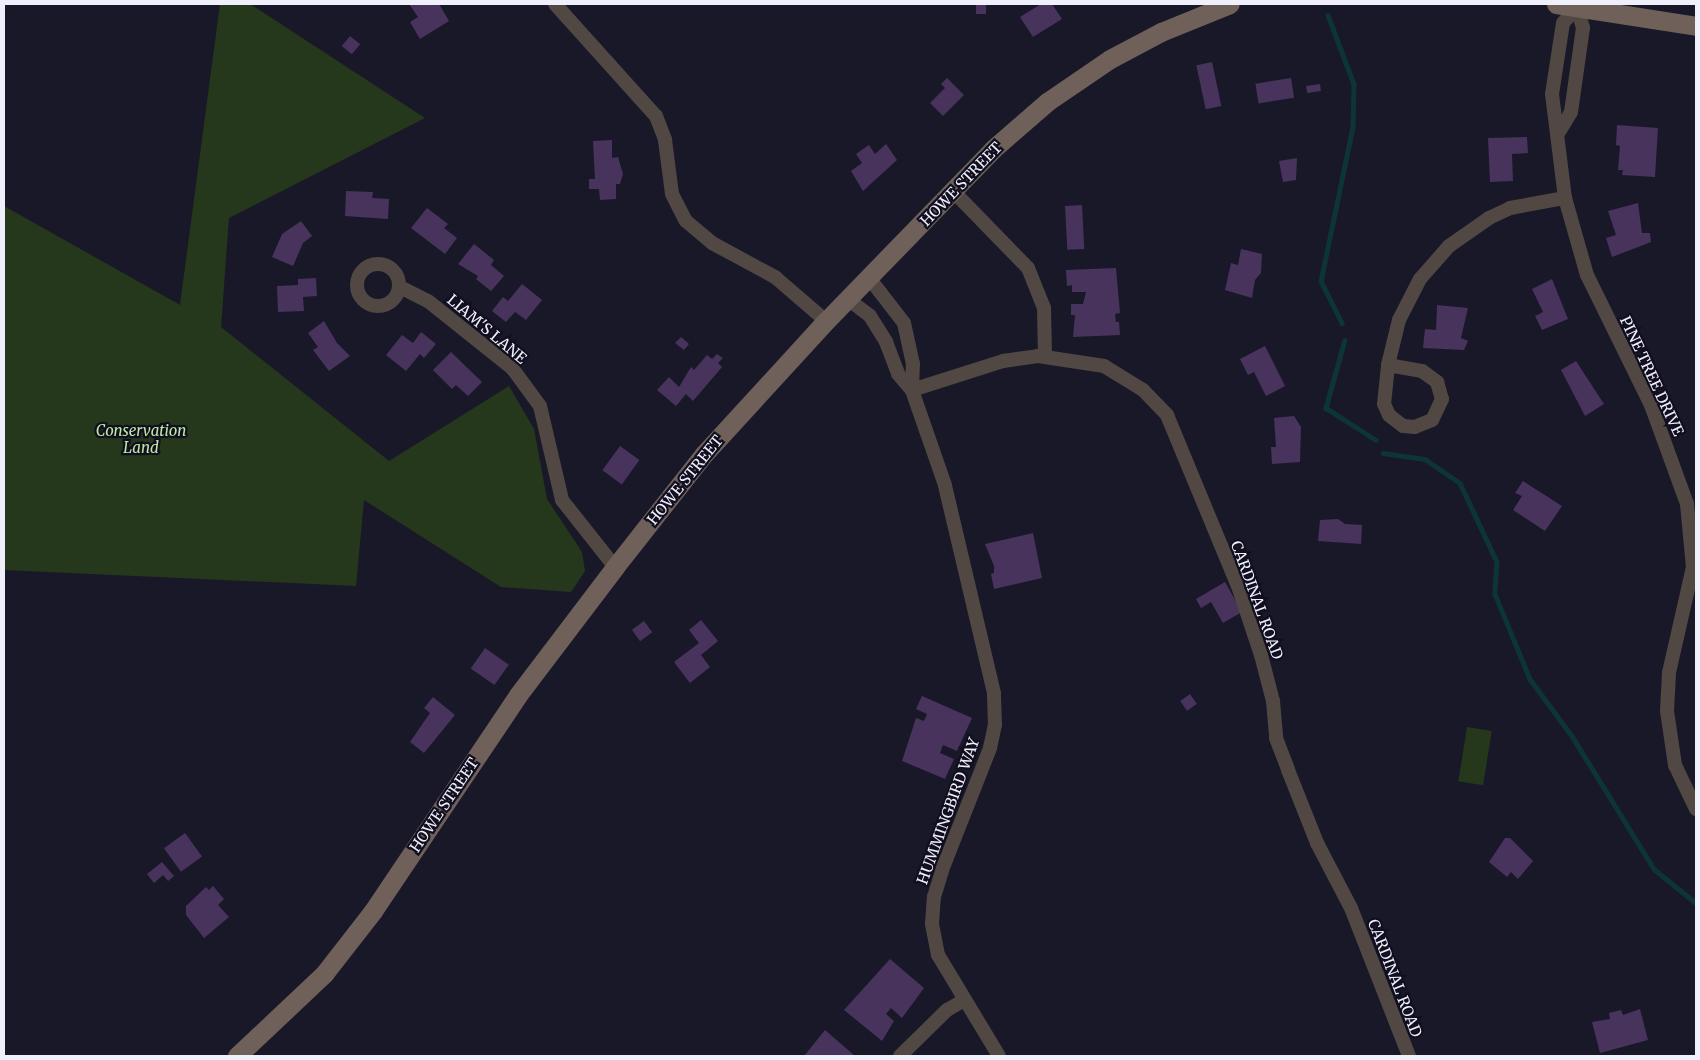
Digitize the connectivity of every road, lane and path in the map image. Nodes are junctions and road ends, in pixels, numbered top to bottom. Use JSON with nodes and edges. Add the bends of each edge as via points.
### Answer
{"nodes":[{"id":1,"x":555,"y":4,"type":"edge"},
{"id":2,"x":1230,"y":4,"type":"edge"},
{"id":3,"x":1556,"y":4,"type":"edge"},
{"id":4,"x":1577,"y":7,"type":"junction"},
{"id":5,"x":1696,"y":26,"type":"edge"},
{"id":6,"x":1559,"y":132,"type":"junction"},
{"id":7,"x":954,"y":191,"type":"junction"},
{"id":8,"x":1565,"y":198,"type":"junction"},
{"id":9,"x":870,"y":278,"type":"junction"},
{"id":10,"x":400,"y":287,"type":"dead end"},
{"id":11,"x":849,"y":300,"type":"junction"},
{"id":12,"x":826,"y":320,"type":"junction"},
{"id":13,"x":1045,"y":356,"type":"junction"},
{"id":14,"x":1388,"y":365,"type":"junction"},
{"id":15,"x":912,"y":390,"type":"junction"},
{"id":16,"x":615,"y":568,"type":"junction"},
{"id":17,"x":1696,"y":809,"type":"edge"},
{"id":18,"x":964,"y":1000,"type":"junction"},
{"id":19,"x":237,"y":1056,"type":"edge"},
{"id":20,"x":900,"y":1056,"type":"edge"},
{"id":21,"x":999,"y":1056,"type":"edge"},
{"id":22,"x":1409,"y":1056,"type":"edge"}],
"edges":[{"from":1,"to":12,"type":"street","via":[[656,116],[665,140],[672,194],[686,221],[712,243],[756,263]]},
{"from":2,"to":7,"type":"street","name":"HOWE STREET","via":[[1161,32],[1110,58],[1047,102],[993,149]]},
{"from":3,"to":4,"type":"street"},
{"from":4,"to":5,"type":"street"},
{"from":4,"to":6,"type":"street","via":[[1583,28],[1571,112]]},
{"from":4,"to":6,"type":"street","name":"PINE TREE DRIVE","via":[[1563,23],[1552,94]]},
{"from":6,"to":8,"type":"street","name":"PINE TREE DRIVE"},
{"from":7,"to":9,"type":"street","name":"HOWE STREET"},
{"from":7,"to":13,"type":"street","via":[[1028,268],[1044,308]]},
{"from":8,"to":14,"type":"street","via":[[1510,208],[1468,230],[1449,246],[1409,298]]},
{"from":8,"to":17,"type":"street","name":"PINE TREE DRIVE","via":[[1587,275],[1651,406],[1687,504],[1693,567],[1669,673],[1667,711],[1675,764]]},
{"from":9,"to":11,"type":"street","name":"HOWE STREET"},
{"from":9,"to":15,"type":"street","name":"HUMMINGBIRD WAY","via":[[904,323],[913,364]]},
{"from":10,"to":16,"type":"street","name":"LIAM'S LANE","via":[[428,301],[512,368],[540,406],[562,500]]},
{"from":11,"to":12,"type":"street","name":"HOWE STREET"},
{"from":11,"to":15,"type":"street","name":"HUMMINGBIRD WAY","via":[[870,316],[886,342],[898,374]]},
{"from":12,"to":16,"type":"street","name":"HOWE STREET","via":[[704,454]]},
{"from":13,"to":15,"type":"street","name":"CARDINAL ROAD","via":[[1003,361]]},
{"from":13,"to":22,"type":"street","name":"CARDINAL ROAD","via":[[1104,366],[1143,390],[1167,415],[1238,586],[1261,654],[1273,701],[1276,738],[1288,770],[1317,843],[1351,908]]},
{"from":14,"to":14,"type":"street","via":[[1422,371],[1437,382],[1442,399],[1432,420],[1409,427],[1389,415],[1384,398]]},
{"from":15,"to":18,"type":"street","name":"HUMMINGBIRD WAY","via":[[945,485],[994,693],[995,725],[990,748],[934,898],[934,942]]},
{"from":16,"to":19,"type":"street","name":"HOWE STREET","via":[[518,695],[373,910],[324,974]]},
{"from":18,"to":20,"type":"street","via":[[947,1010]]},
{"from":18,"to":21,"type":"street","name":"HUMMINGBIRD WAY"}]}
